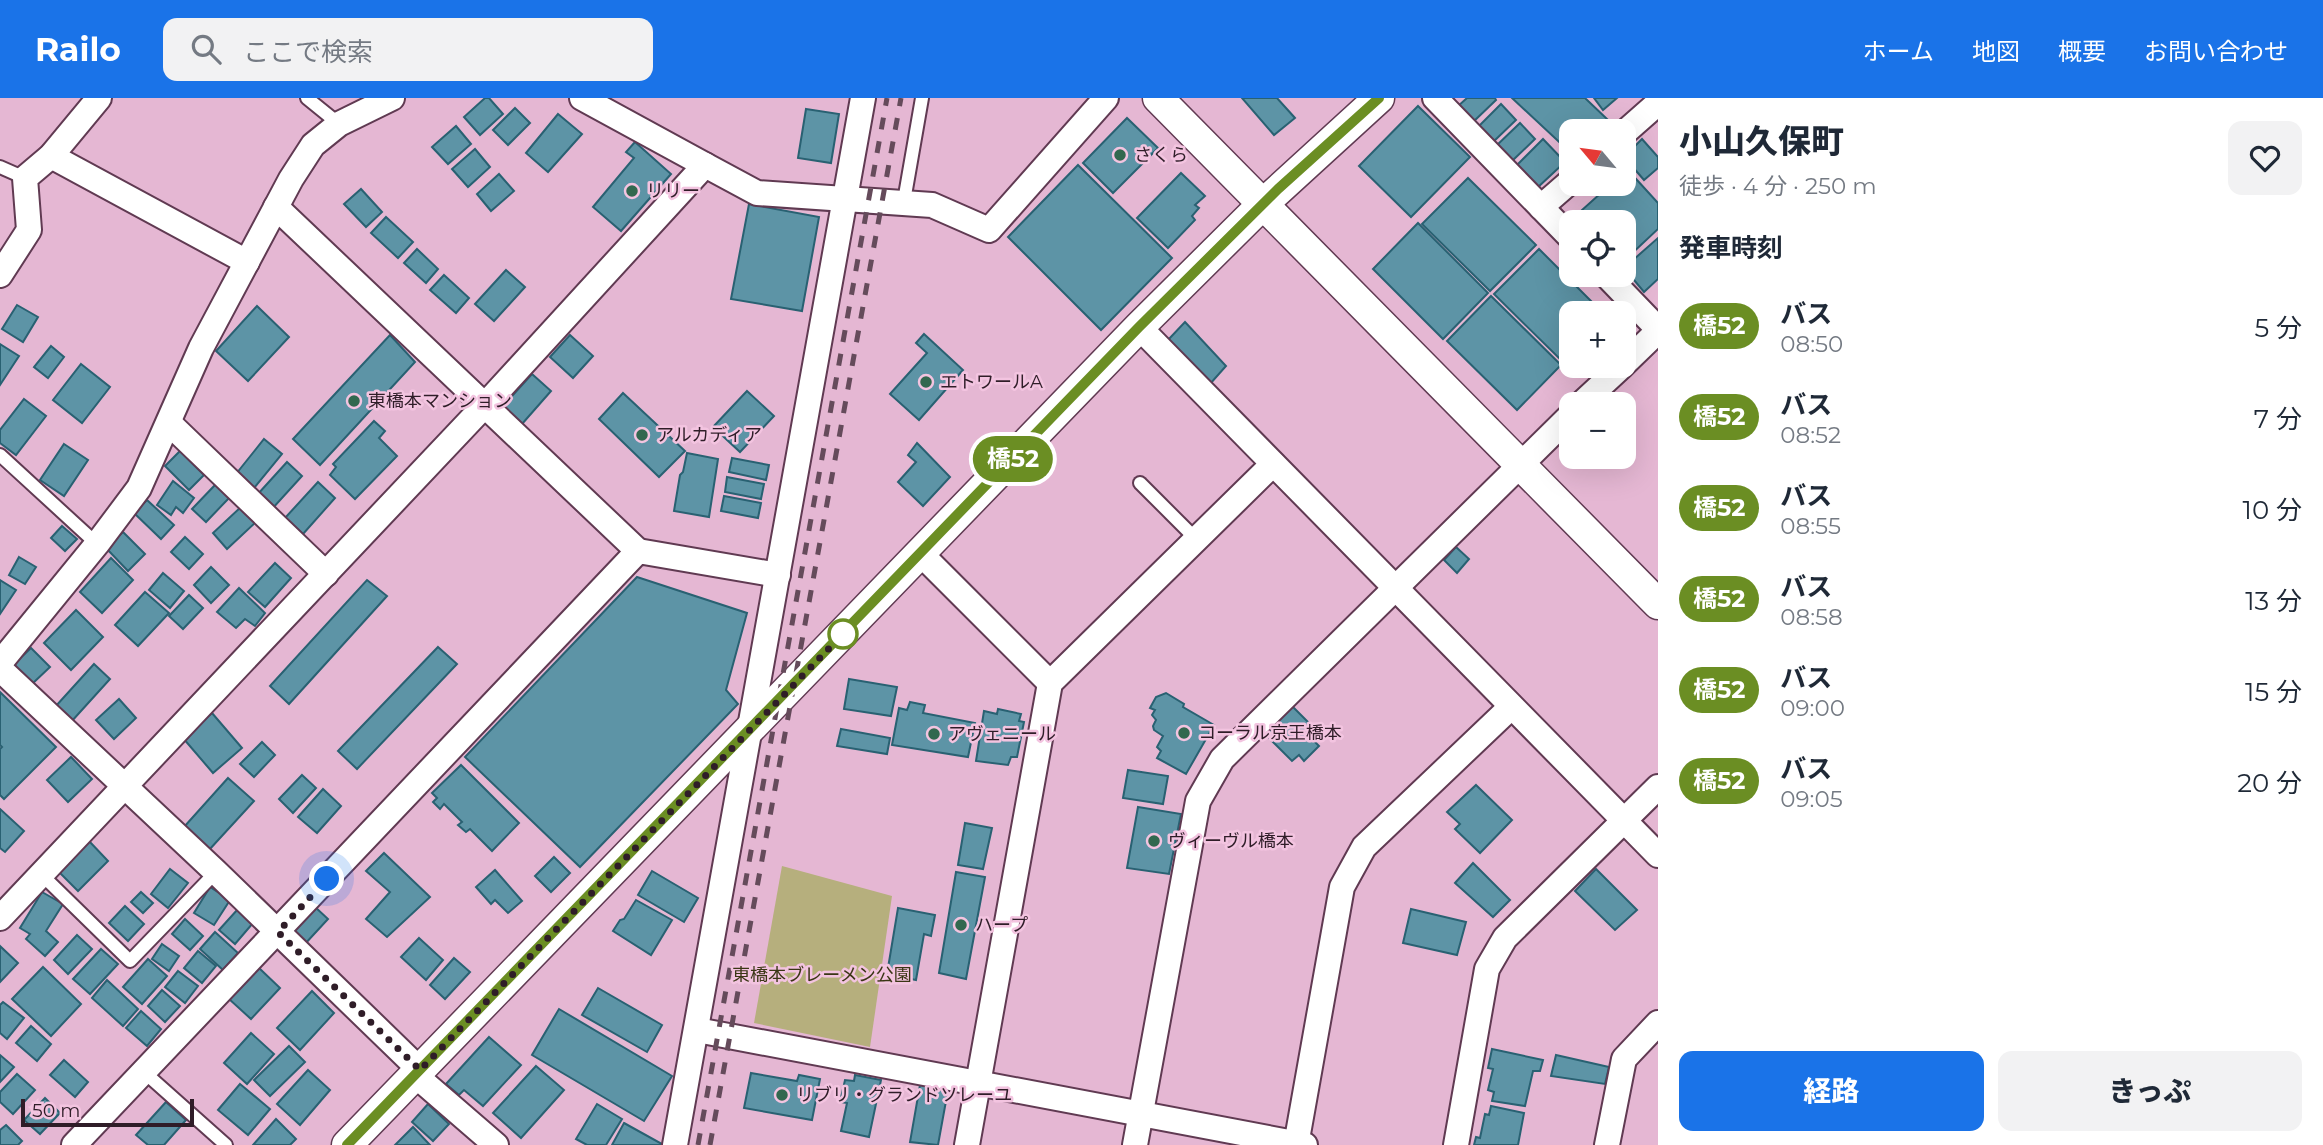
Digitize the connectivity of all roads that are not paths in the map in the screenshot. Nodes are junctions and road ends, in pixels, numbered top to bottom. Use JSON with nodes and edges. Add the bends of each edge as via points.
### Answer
{"nodes":[{"id":1,"x":100,"y":98,"type":"edge"},
{"id":2,"x":307,"y":98,"type":"edge"},
{"id":3,"x":392,"y":98,"type":"edge"},
{"id":4,"x":582,"y":98,"type":"edge"},
{"id":5,"x":863,"y":98,"type":"edge"},
{"id":6,"x":922,"y":98,"type":"edge"},
{"id":7,"x":1107,"y":98,"type":"edge"},
{"id":8,"x":1158,"y":98,"type":"edge"},
{"id":9,"x":1379,"y":98,"type":"edge"},
{"id":10,"x":1435,"y":98,"type":"edge"},
{"id":11,"x":1658,"y":103,"type":"edge"},
{"id":12,"x":1636,"y":122,"type":"edge"},
{"id":13,"x":339,"y":124,"type":"junction"},
{"id":14,"x":51,"y":156,"type":"junction"},
{"id":15,"x":705,"y":165,"type":"junction"},
{"id":16,"x":0,"y":167,"type":"edge"},
{"id":17,"x":25,"y":178,"type":"junction"},
{"id":18,"x":1559,"y":191,"type":"edge"},
{"id":19,"x":845,"y":198,"type":"junction"},
{"id":20,"x":904,"y":201,"type":"junction"},
{"id":21,"x":1263,"y":204,"type":"junction"},
{"id":22,"x":276,"y":207,"type":"junction"},
{"id":23,"x":1541,"y":207,"type":"junction"},
{"id":24,"x":1559,"y":226,"type":"edge"},
{"id":25,"x":247,"y":261,"type":"junction"},
{"id":26,"x":0,"y":275,"type":"edge"},
{"id":27,"x":1617,"y":287,"type":"edge"},
{"id":28,"x":1139,"y":327,"type":"junction"},
{"id":29,"x":1658,"y":330,"type":"edge"},
{"id":30,"x":1636,"y":352,"type":"edge"},
{"id":31,"x":1609,"y":378,"type":"edge"},
{"id":32,"x":1594,"y":392,"type":"edge"},
{"id":33,"x":485,"y":405,"type":"junction"},
{"id":34,"x":169,"y":423,"type":"junction"},
{"id":35,"x":1559,"y":426,"type":"edge"},
{"id":36,"x":0,"y":455,"type":"edge"},
{"id":37,"x":1520,"y":463,"type":"junction"},
{"id":38,"x":1273,"y":464,"type":"junction"},
{"id":39,"x":1140,"y":483,"type":"dead end"},
{"id":40,"x":1197,"y":540,"type":"junction"},
{"id":41,"x":97,"y":544,"type":"junction"},
{"id":42,"x":639,"y":551,"type":"junction"},
{"id":43,"x":921,"y":554,"type":"junction"},
{"id":44,"x":326,"y":574,"type":"junction"},
{"id":45,"x":778,"y":575,"type":"junction"},
{"id":46,"x":1395,"y":588,"type":"junction"},
{"id":47,"x":1658,"y":604,"type":"edge"},
{"id":48,"x":0,"y":663,"type":"edge"},
{"id":49,"x":0,"y":668,"type":"edge"},
{"id":50,"x":1049,"y":683,"type":"junction"},
{"id":51,"x":1511,"y":707,"type":"junction"},
{"id":52,"x":751,"y":731,"type":"junction"},
{"id":53,"x":1658,"y":787,"type":"edge"},
{"id":54,"x":124,"y":788,"type":"junction"},
{"id":55,"x":1624,"y":820,"type":"junction"},
{"id":56,"x":1658,"y":855,"type":"edge"},
{"id":57,"x":216,"y":872,"type":"junction"},
{"id":58,"x":41,"y":874,"type":"junction"},
{"id":59,"x":0,"y":918,"type":"edge"},
{"id":60,"x":278,"y":932,"type":"junction"},
{"id":61,"x":1658,"y":1023,"type":"edge"},
{"id":62,"x":697,"y":1030,"type":"junction"},
{"id":63,"x":144,"y":1072,"type":"junction"},
{"id":64,"x":418,"y":1072,"type":"junction"},
{"id":65,"x":978,"y":1084,"type":"junction"},
{"id":66,"x":1140,"y":1114,"type":"junction"},
{"id":67,"x":1299,"y":1144,"type":"edge"},
{"id":68,"x":74,"y":1145,"type":"edge"},
{"id":69,"x":226,"y":1145,"type":"edge"},
{"id":70,"x":347,"y":1145,"type":"edge"},
{"id":71,"x":496,"y":1145,"type":"edge"},
{"id":72,"x":676,"y":1145,"type":"edge"},
{"id":73,"x":967,"y":1145,"type":"edge"},
{"id":74,"x":1135,"y":1145,"type":"edge"},
{"id":75,"x":1456,"y":1145,"type":"edge"},
{"id":76,"x":1607,"y":1145,"type":"edge"}],
"edges":[{"from":1,"to":14,"type":"street"},
{"from":2,"to":13,"type":"lane"},
{"from":3,"to":13,"type":"street"},
{"from":4,"to":15,"type":"street"},
{"from":5,"to":19,"type":"street"},
{"from":6,"to":20,"type":"lane"},
{"from":7,"to":20,"type":"street","via":[[989,230],[932,205]]},
{"from":8,"to":21,"type":"street"},
{"from":9,"to":21,"type":"street"},
{"from":10,"to":23,"type":"street"},
{"from":11,"to":12,"type":"street"},
{"from":13,"to":22,"type":"street","via":[[313,145]]},
{"from":14,"to":17,"type":"street"},
{"from":14,"to":25,"type":"street"},
{"from":15,"to":19,"type":"street","via":[[757,193]]},
{"from":15,"to":33,"type":"street"},
{"from":16,"to":17,"type":"lane"},
{"from":17,"to":26,"type":"street","via":[[29,230]]},
{"from":18,"to":23,"type":"street"},
{"from":19,"to":20,"type":"street"},
{"from":19,"to":45,"type":"street"},
{"from":21,"to":28,"type":"street"},
{"from":21,"to":37,"type":"street"},
{"from":22,"to":25,"type":"street"},
{"from":22,"to":33,"type":"street"},
{"from":23,"to":24,"type":"street"},
{"from":25,"to":34,"type":"street","via":[[201,348]]},
{"from":27,"to":29,"type":"street"},
{"from":28,"to":38,"type":"street"},
{"from":28,"to":43,"type":"street"},
{"from":29,"to":30,"type":"street"},
{"from":31,"to":32,"type":"street"},
{"from":33,"to":42,"type":"street"},
{"from":33,"to":44,"type":"street"},
{"from":34,"to":41,"type":"street","via":[[139,488]]},
{"from":34,"to":44,"type":"street"},
{"from":35,"to":37,"type":"street"},
{"from":36,"to":41,"type":"lane"},
{"from":37,"to":46,"type":"street"},
{"from":37,"to":47,"type":"street"},
{"from":38,"to":40,"type":"street"},
{"from":38,"to":46,"type":"street"},
{"from":39,"to":40,"type":"lane"},
{"from":40,"to":50,"type":"street"},
{"from":41,"to":48,"type":"street"},
{"from":42,"to":45,"type":"street"},
{"from":42,"to":60,"type":"street"},
{"from":43,"to":50,"type":"street"},
{"from":43,"to":52,"type":"street"},
{"from":44,"to":54,"type":"street"},
{"from":45,"to":52,"type":"street"},
{"from":46,"to":51,"type":"street"},
{"from":46,"to":66,"type":"street","via":[[1222,759],[1198,801]]},
{"from":49,"to":54,"type":"street"},
{"from":50,"to":65,"type":"street"},
{"from":51,"to":55,"type":"street"},
{"from":51,"to":67,"type":"street","via":[[1364,847],[1342,887]]},
{"from":52,"to":62,"type":"street"},
{"from":52,"to":64,"type":"street"},
{"from":53,"to":55,"type":"street"},
{"from":54,"to":57,"type":"street"},
{"from":54,"to":58,"type":"street"},
{"from":55,"to":56,"type":"street"},
{"from":55,"to":75,"type":"street","via":[[1505,938],[1487,969]]},
{"from":57,"to":58,"type":"lane","via":[[130,961]]},
{"from":57,"to":60,"type":"street"},
{"from":58,"to":59,"type":"street"},
{"from":60,"to":63,"type":"street"},
{"from":60,"to":64,"type":"street"},
{"from":61,"to":76,"type":"street","via":[[1624,1059]]},
{"from":62,"to":65,"type":"street"},
{"from":62,"to":72,"type":"street"},
{"from":63,"to":68,"type":"street"},
{"from":63,"to":69,"type":"lane"},
{"from":64,"to":70,"type":"street"},
{"from":64,"to":71,"type":"street"},
{"from":65,"to":66,"type":"street"},
{"from":65,"to":73,"type":"street"},
{"from":66,"to":67,"type":"street"},
{"from":66,"to":74,"type":"street"}]}
